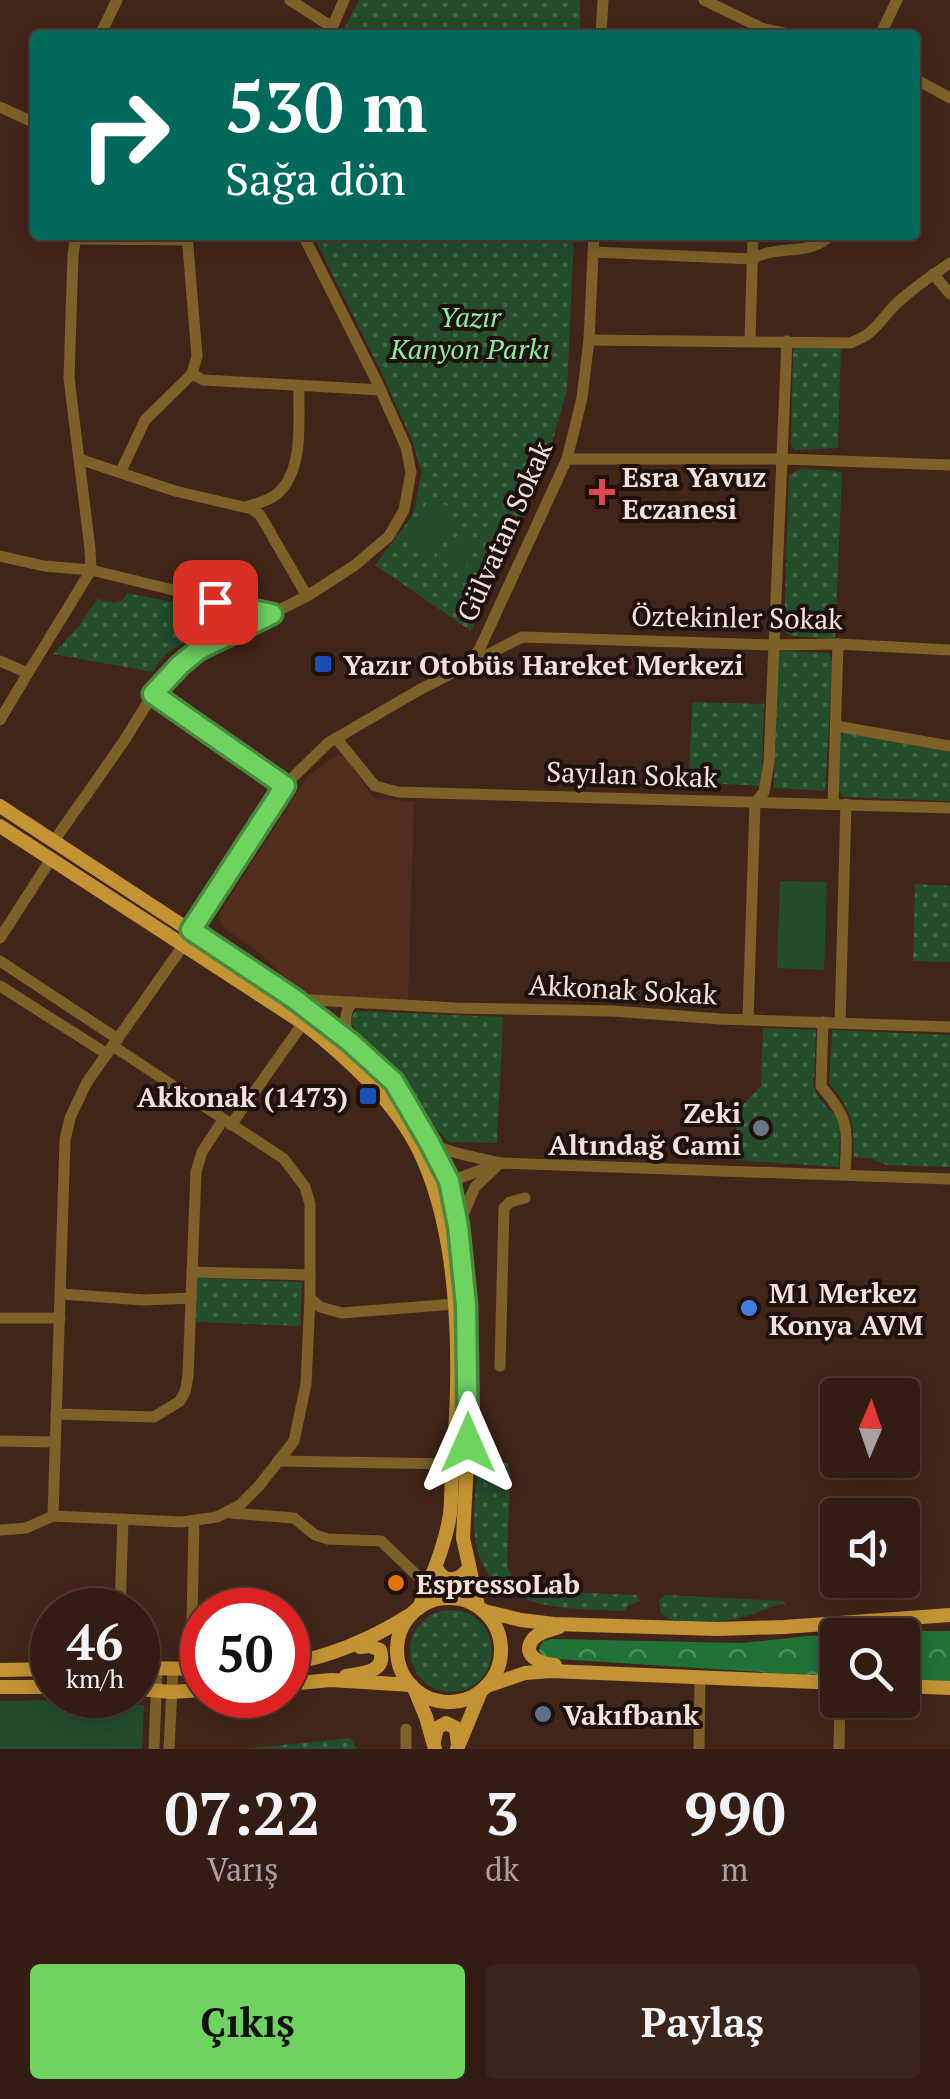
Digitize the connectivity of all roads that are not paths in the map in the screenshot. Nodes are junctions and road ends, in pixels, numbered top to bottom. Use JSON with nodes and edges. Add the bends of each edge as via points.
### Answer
{"nodes":[{"id":1,"x":117,"y":0,"type":"edge"},
{"id":2,"x":290,"y":0,"type":"edge"},
{"id":3,"x":344,"y":0,"type":"edge"},
{"id":4,"x":603,"y":0,"type":"edge"},
{"id":5,"x":704,"y":0,"type":"edge"},
{"id":6,"x":897,"y":0,"type":"edge"},
{"id":7,"x":102,"y":30,"type":"edge"},
{"id":8,"x":329,"y":30,"type":"edge"},
{"id":9,"x":330,"y":30,"type":"edge"},
{"id":10,"x":601,"y":30,"type":"edge"},
{"id":11,"x":760,"y":30,"type":"edge"},
{"id":12,"x":882,"y":30,"type":"edge"},
{"id":13,"x":920,"y":81,"type":"edge"},
{"id":14,"x":950,"y":98,"type":"edge"},
{"id":15,"x":0,"y":108,"type":"edge"},
{"id":16,"x":30,"y":121,"type":"edge"},
{"id":17,"x":76,"y":240,"type":"edge"},
{"id":18,"x":188,"y":240,"type":"edge"},
{"id":19,"x":306,"y":240,"type":"edge"},
{"id":20,"x":594,"y":240,"type":"edge"},
{"id":21,"x":753,"y":240,"type":"edge"},
{"id":22,"x":826,"y":240,"type":"edge"},
{"id":23,"x":593,"y":252,"type":"junction"},
{"id":24,"x":752,"y":259,"type":"junction"},
{"id":25,"x":950,"y":263,"type":"edge"},
{"id":26,"x":933,"y":274,"type":"junction"},
{"id":27,"x":950,"y":294,"type":"edge"},
{"id":28,"x":589,"y":340,"type":"junction"},
{"id":29,"x":787,"y":341,"type":"junction"},
{"id":30,"x":750,"y":342,"type":"junction"},
{"id":31,"x":192,"y":374,"type":"junction"},
{"id":32,"x":299,"y":386,"type":"junction"},
{"id":33,"x":381,"y":390,"type":"junction"},
{"id":34,"x":79,"y":458,"type":"junction"},
{"id":35,"x":567,"y":459,"type":"junction"},
{"id":36,"x":783,"y":459,"type":"junction"},
{"id":37,"x":950,"y":465,"type":"edge"},
{"id":38,"x":121,"y":471,"type":"junction"},
{"id":39,"x":246,"y":507,"type":"junction"},
{"id":40,"x":0,"y":556,"type":"edge"},
{"id":41,"x":90,"y":570,"type":"junction"},
{"id":42,"x":308,"y":596,"type":"junction"},
{"id":43,"x":272,"y":614,"type":"junction"},
{"id":44,"x":838,"y":644,"type":"junction"},
{"id":45,"x":773,"y":645,"type":"junction"},
{"id":46,"x":950,"y":650,"type":"edge"},
{"id":47,"x":0,"y":661,"type":"edge"},
{"id":48,"x":468,"y":664,"type":"junction"},
{"id":49,"x":28,"y":673,"type":"junction"},
{"id":50,"x":153,"y":694,"type":"junction"},
{"id":51,"x":0,"y":720,"type":"edge"},
{"id":52,"x":836,"y":726,"type":"junction"},
{"id":53,"x":336,"y":738,"type":"junction"},
{"id":54,"x":950,"y":746,"type":"edge"},
{"id":55,"x":285,"y":786,"type":"junction"},
{"id":56,"x":755,"y":803,"type":"junction"},
{"id":57,"x":840,"y":804,"type":"junction"},
{"id":58,"x":0,"y":806,"type":"edge"},
{"id":59,"x":950,"y":808,"type":"edge"},
{"id":60,"x":0,"y":826,"type":"edge"},
{"id":61,"x":54,"y":841,"type":"junction"},
{"id":62,"x":50,"y":859,"type":"junction"},
{"id":63,"x":191,"y":930,"type":"junction"},
{"id":64,"x":0,"y":938,"type":"edge"},
{"id":65,"x":183,"y":946,"type":"junction"},
{"id":66,"x":0,"y":961,"type":"edge"},
{"id":67,"x":0,"y":986,"type":"edge"},
{"id":68,"x":293,"y":998,"type":"junction"},
{"id":69,"x":352,"y":1002,"type":"junction"},
{"id":70,"x":748,"y":1019,"type":"junction"},
{"id":71,"x":822,"y":1022,"type":"junction"},
{"id":72,"x":303,"y":1023,"type":"junction"},
{"id":73,"x":840,"y":1023,"type":"junction"},
{"id":74,"x":950,"y":1026,"type":"edge"},
{"id":75,"x":350,"y":1042,"type":"junction"},
{"id":76,"x":113,"y":1046,"type":"junction"},
{"id":77,"x":227,"y":1122,"type":"junction"},
{"id":78,"x":429,"y":1142,"type":"junction"},
{"id":79,"x":500,"y":1163,"type":"junction"},
{"id":80,"x":845,"y":1174,"type":"junction"},
{"id":81,"x":950,"y":1178,"type":"edge"},
{"id":82,"x":441,"y":1184,"type":"junction"},
{"id":83,"x":525,"y":1198,"type":"dead end"},
{"id":84,"x":458,"y":1226,"type":"junction"},
{"id":85,"x":192,"y":1272,"type":"junction"},
{"id":86,"x":310,"y":1275,"type":"junction"},
{"id":87,"x":61,"y":1294,"type":"junction"},
{"id":88,"x":191,"y":1298,"type":"junction"},
{"id":89,"x":310,"y":1298,"type":"junction"},
{"id":90,"x":454,"y":1304,"type":"junction"},
{"id":91,"x":0,"y":1318,"type":"edge"},
{"id":92,"x":60,"y":1318,"type":"junction"},
{"id":93,"x":500,"y":1366,"type":"dead end"},
{"id":94,"x":56,"y":1414,"type":"junction"},
{"id":95,"x":0,"y":1441,"type":"edge"},
{"id":96,"x":56,"y":1442,"type":"junction"},
{"id":97,"x":278,"y":1461,"type":"junction"},
{"id":98,"x":452,"y":1464,"type":"junction"},
{"id":99,"x":225,"y":1513,"type":"junction"},
{"id":100,"x":53,"y":1516,"type":"junction"},
{"id":101,"x":123,"y":1519,"type":"junction"},
{"id":102,"x":194,"y":1521,"type":"junction"},
{"id":103,"x":0,"y":1530,"type":"edge"},
{"id":104,"x":436,"y":1567,"type":"junction"},
{"id":105,"x":468,"y":1569,"type":"junction"},
{"id":106,"x":428,"y":1586,"type":"junction"},
{"id":107,"x":121,"y":1588,"type":"edge"},
{"id":108,"x":195,"y":1588,"type":"edge"},
{"id":109,"x":481,"y":1609,"type":"junction"},
{"id":110,"x":416,"y":1610,"type":"junction"},
{"id":111,"x":950,"y":1615,"type":"edge"},
{"id":112,"x":569,"y":1625,"type":"junction"},
{"id":113,"x":331,"y":1654,"type":"junction"},
{"id":114,"x":310,"y":1659,"type":"edge"},
{"id":115,"x":160,"y":1668,"type":"edge"},
{"id":116,"x":165,"y":1668,"type":"junction"},
{"id":117,"x":180,"y":1668,"type":"edge"},
{"id":118,"x":30,"y":1669,"type":"edge"},
{"id":119,"x":0,"y":1670,"type":"edge"},
{"id":120,"x":585,"y":1672,"type":"junction"},
{"id":121,"x":700,"y":1677,"type":"junction"},
{"id":122,"x":331,"y":1680,"type":"junction"},
{"id":123,"x":310,"y":1682,"type":"edge"},
{"id":124,"x":820,"y":1682,"type":"edge"},
{"id":125,"x":0,"y":1687,"type":"edge"},
{"id":126,"x":30,"y":1687,"type":"edge"},
{"id":127,"x":413,"y":1687,"type":"junction"},
{"id":128,"x":920,"y":1687,"type":"edge"},
{"id":129,"x":484,"y":1688,"type":"junction"},
{"id":130,"x":950,"y":1688,"type":"edge"},
{"id":131,"x":160,"y":1691,"type":"edge"},
{"id":132,"x":163,"y":1691,"type":"junction"},
{"id":133,"x":180,"y":1691,"type":"edge"},
{"id":134,"x":840,"y":1718,"type":"edge"},
{"id":135,"x":406,"y":1729,"type":"dead end"},
{"id":136,"x":434,"y":1747,"type":"edge"},
{"id":137,"x":458,"y":1747,"type":"edge"},
{"id":138,"x":154,"y":1749,"type":"edge"},
{"id":139,"x":170,"y":1749,"type":"edge"},
{"id":140,"x":406,"y":1749,"type":"edge"},
{"id":141,"x":699,"y":1749,"type":"edge"},
{"id":142,"x":839,"y":1749,"type":"edge"}],
"edges":[{"from":1,"to":7,"type":"street"},
{"from":2,"to":8,"type":"street"},
{"from":3,"to":9,"type":"street"},
{"from":4,"to":10,"type":"street"},
{"from":5,"to":11,"type":"street"},
{"from":6,"to":12,"type":"street"},
{"from":13,"to":14,"type":"street"},
{"from":15,"to":16,"type":"street"},
{"from":17,"to":34,"type":"street","via":[[69,378]]},
{"from":18,"to":31,"type":"street"},
{"from":19,"to":33,"type":"street"},
{"from":20,"to":23,"type":"street","name":"Gülvatan Sokak"},
{"from":21,"to":24,"type":"street"},
{"from":22,"to":24,"type":"street"},
{"from":23,"to":24,"type":"street"},
{"from":23,"to":28,"type":"street","name":"Gülvatan Sokak"},
{"from":24,"to":30,"type":"street"},
{"from":25,"to":26,"type":"street"},
{"from":26,"to":27,"type":"street"},
{"from":26,"to":29,"type":"street","via":[[868,337],[850,344]]},
{"from":28,"to":30,"type":"street"},
{"from":28,"to":35,"type":"street","name":"Gülvatan Sokak"},
{"from":29,"to":30,"type":"street"},
{"from":29,"to":36,"type":"street"},
{"from":31,"to":32,"type":"street"},
{"from":31,"to":38,"type":"street","via":[[145,420]]},
{"from":32,"to":33,"type":"street"},
{"from":32,"to":39,"type":"street","via":[[290,475],[281,490]]},
{"from":33,"to":42,"type":"street","via":[[411,472],[400,520],[375,550]]},
{"from":34,"to":38,"type":"street"},
{"from":34,"to":41,"type":"street"},
{"from":35,"to":36,"type":"street"},
{"from":35,"to":48,"type":"street","name":"Gülvatan Sokak"},
{"from":36,"to":37,"type":"street"},
{"from":36,"to":45,"type":"street"},
{"from":38,"to":39,"type":"street"},
{"from":39,"to":42,"type":"street","via":[[260,516]]},
{"from":40,"to":41,"type":"street"},
{"from":41,"to":43,"type":"street"},
{"from":41,"to":49,"type":"street"},
{"from":42,"to":43,"type":"street"},
{"from":43,"to":50,"type":"street","via":[[198,650]]},
{"from":44,"to":45,"type":"street","name":"Öztekinler Sokak"},
{"from":44,"to":46,"type":"street","name":"Öztekinler Sokak"},
{"from":44,"to":52,"type":"street"},
{"from":45,"to":48,"type":"street","name":"Öztekinler Sokak","via":[[522,637]]},
{"from":45,"to":56,"type":"street","via":[[767,785]]},
{"from":47,"to":49,"type":"street"},
{"from":48,"to":53,"type":"street"},
{"from":49,"to":51,"type":"street"},
{"from":50,"to":55,"type":"street"},
{"from":50,"to":61,"type":"street"},
{"from":52,"to":54,"type":"street"},
{"from":52,"to":57,"type":"street"},
{"from":53,"to":55,"type":"street"},
{"from":53,"to":56,"type":"street","name":"Sayılan Sokak","via":[[375,786],[398,792]]},
{"from":55,"to":63,"type":"street"},
{"from":56,"to":57,"type":"street","name":"Sayılan Sokak"},
{"from":56,"to":70,"type":"street"},
{"from":57,"to":59,"type":"street","name":"Sayılan Sokak"},
{"from":57,"to":73,"type":"street"},
{"from":58,"to":61,"type":"main road"},
{"from":60,"to":62,"type":"main road"},
{"from":61,"to":63,"type":"main road"},
{"from":62,"to":64,"type":"street"},
{"from":62,"to":65,"type":"main road"},
{"from":63,"to":65,"type":"street"},
{"from":63,"to":68,"type":"main road"},
{"from":65,"to":72,"type":"main road"},
{"from":65,"to":76,"type":"street"},
{"from":66,"to":76,"type":"street"},
{"from":67,"to":76,"type":"street"},
{"from":68,"to":69,"type":"street","name":"Akkonak Sokak"},
{"from":68,"to":75,"type":"main road"},
{"from":69,"to":70,"type":"street","name":"Akkonak Sokak"},
{"from":69,"to":75,"type":"street","via":[[344,1018]]},
{"from":70,"to":71,"type":"street","name":"Akkonak Sokak"},
{"from":71,"to":73,"type":"street","name":"Akkonak Sokak"},
{"from":71,"to":80,"type":"street","via":[[820,1086],[847,1127]]},
{"from":72,"to":77,"type":"street"},
{"from":72,"to":82,"type":"main road","via":[[367,1079]]},
{"from":73,"to":74,"type":"street","name":"Akkonak Sokak"},
{"from":75,"to":78,"type":"main road","via":[[394,1082]]},
{"from":76,"to":77,"type":"street"},
{"from":76,"to":87,"type":"street","via":[[87,1082],[65,1140]]},
{"from":77,"to":85,"type":"street","via":[[202,1152],[196,1172]]},
{"from":77,"to":86,"type":"street","via":[[284,1159],[305,1186]]},
{"from":78,"to":79,"type":"street"},
{"from":78,"to":82,"type":"main road"},
{"from":79,"to":80,"type":"street"},
{"from":79,"to":82,"type":"street"},
{"from":79,"to":84,"type":"street","via":[[474,1187]]},
{"from":80,"to":81,"type":"street"},
{"from":82,"to":84,"type":"main road"},
{"from":82,"to":90,"type":"main road"},
{"from":83,"to":93,"type":"street","via":[[504,1208]]},
{"from":84,"to":105,"type":"main road","via":[[466,1305],[462,1538]]},
{"from":85,"to":86,"type":"street"},
{"from":85,"to":88,"type":"street"},
{"from":86,"to":89,"type":"street"},
{"from":87,"to":88,"type":"street"},
{"from":87,"to":92,"type":"street"},
{"from":88,"to":94,"type":"street","via":[[188,1376],[180,1401],[154,1417]]},
{"from":89,"to":90,"type":"street","via":[[342,1314]]},
{"from":89,"to":97,"type":"street","via":[[306,1384],[294,1441]]},
{"from":90,"to":98,"type":"main road"},
{"from":91,"to":92,"type":"street"},
{"from":92,"to":94,"type":"street"},
{"from":94,"to":96,"type":"street"},
{"from":95,"to":96,"type":"street"},
{"from":96,"to":100,"type":"street"},
{"from":97,"to":98,"type":"street"},
{"from":97,"to":99,"type":"street"},
{"from":98,"to":104,"type":"main road","via":[[450,1514]]},
{"from":99,"to":102,"type":"street"},
{"from":99,"to":106,"type":"street","via":[[294,1518],[328,1539],[382,1542]]},
{"from":100,"to":101,"type":"street"},
{"from":100,"to":103,"type":"street"},
{"from":101,"to":102,"type":"street"},
{"from":101,"to":107,"type":"street"},
{"from":102,"to":108,"type":"street"},
{"from":104,"to":105,"type":"main road","via":[[450,1580]]},
{"from":104,"to":106,"type":"main road"},
{"from":105,"to":109,"type":"main road"},
{"from":106,"to":110,"type":"main road"},
{"from":109,"to":110,"type":"main road","via":[[448,1598]]},
{"from":109,"to":112,"type":"main road"},
{"from":109,"to":129,"type":"main road","via":[[501,1644],[499,1666]]},
{"from":110,"to":113,"type":"main road"},
{"from":110,"to":127,"type":"main road","via":[[397,1647]]},
{"from":111,"to":112,"type":"main road","via":[[738,1629]]},
{"from":112,"to":120,"type":"main road","via":[[534,1638],[531,1654],[539,1663]]},
{"from":113,"to":114,"type":"main road"},
{"from":113,"to":122,"type":"main road","via":[[370,1646],[382,1660],[376,1668]]},
{"from":115,"to":116,"type":"main road"},
{"from":116,"to":117,"type":"main road"},
{"from":116,"to":132,"type":"street"},
{"from":118,"to":119,"type":"main road"},
{"from":120,"to":121,"type":"main road"},
{"from":120,"to":129,"type":"main road","via":[[524,1673]]},
{"from":121,"to":124,"type":"main road"},
{"from":121,"to":141,"type":"street"},
{"from":122,"to":123,"type":"main road"},
{"from":122,"to":127,"type":"main road"},
{"from":125,"to":126,"type":"main road"},
{"from":127,"to":129,"type":"main road","via":[[444,1702]]},
{"from":127,"to":136,"type":"main road"},
{"from":128,"to":130,"type":"main road"},
{"from":129,"to":137,"type":"main road"},
{"from":131,"to":132,"type":"main road"},
{"from":132,"to":133,"type":"main road"},
{"from":132,"to":138,"type":"street"},
{"from":132,"to":139,"type":"street"},
{"from":134,"to":142,"type":"street"},
{"from":135,"to":140,"type":"street"},
{"from":136,"to":137,"type":"main road","via":[[437,1728],[446,1723],[456,1728]]}]}
